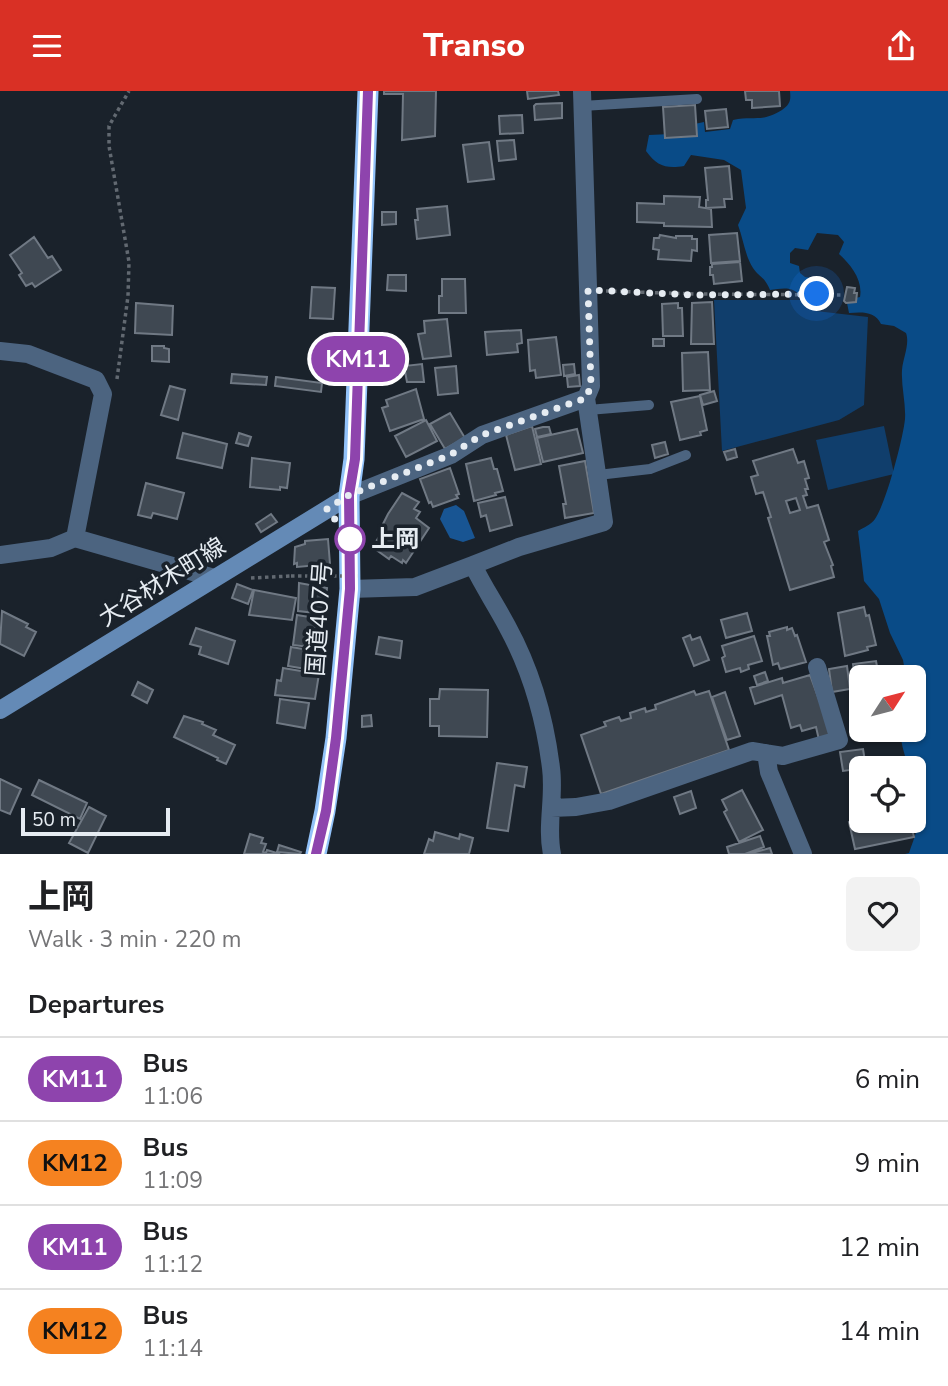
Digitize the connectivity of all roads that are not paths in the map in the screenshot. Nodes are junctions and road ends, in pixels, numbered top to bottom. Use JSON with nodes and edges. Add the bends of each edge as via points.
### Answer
{"nodes":[{"id":1,"x":368,"y":91,"type":"edge"},
{"id":2,"x":582,"y":99,"type":"edge"},
{"id":3,"x":697,"y":99,"type":"dead end"},
{"id":4,"x":0,"y":351,"type":"edge"},
{"id":5,"x":587,"y":404,"type":"junction"},
{"id":6,"x":649,"y":405,"type":"dead end"},
{"id":7,"x":686,"y":455,"type":"dead end"},
{"id":8,"x":598,"y":475,"type":"junction"},
{"id":9,"x":349,"y":495,"type":"junction"},
{"id":10,"x":75,"y":538,"type":"junction"},
{"id":11,"x":0,"y":555,"type":"edge"},
{"id":12,"x":473,"y":565,"type":"junction"},
{"id":13,"x":214,"y":578,"type":"junction"},
{"id":14,"x":354,"y":583,"type":"junction"},
{"id":15,"x":817,"y":667,"type":"dead end"},
{"id":16,"x":0,"y":711,"type":"edge"},
{"id":17,"x":766,"y":753,"type":"junction"},
{"id":18,"x":551,"y":808,"type":"junction"},
{"id":19,"x":316,"y":854,"type":"edge"},
{"id":20,"x":552,"y":854,"type":"edge"},
{"id":21,"x":803,"y":854,"type":"edge"}],
"edges":[{"from":1,"to":9,"type":"highway","name":"国道407号","via":[[355,459]]},
{"from":2,"to":3,"type":"lane"},
{"from":2,"to":5,"type":"street","via":[[591,386]]},
{"from":4,"to":10,"type":"street","via":[[28,354],[96,380],[103,394]]},
{"from":5,"to":6,"type":"lane"},
{"from":5,"to":8,"type":"street"},
{"from":5,"to":9,"type":"street","via":[[482,435],[450,455]]},
{"from":7,"to":8,"type":"lane","via":[[650,470]]},
{"from":8,"to":12,"type":"street","via":[[604,522]]},
{"from":9,"to":13,"type":"main road","name":"大谷材木町線"},
{"from":9,"to":14,"type":"highway","name":"国道407号"},
{"from":10,"to":11,"type":"street","via":[[51,548]]},
{"from":10,"to":13,"type":"street"},
{"from":12,"to":14,"type":"street","via":[[415,587]]},
{"from":12,"to":18,"type":"street","via":[[529,672],[552,771]]},
{"from":13,"to":16,"type":"main road","name":"大谷材木町線"},
{"from":14,"to":19,"type":"highway","name":"国道407号","via":[[326,811]]},
{"from":15,"to":17,"type":"street","via":[[839,740],[783,756]]},
{"from":17,"to":18,"type":"street","via":[[752,751],[609,801]]},
{"from":17,"to":21,"type":"street","via":[[769,772]]},
{"from":18,"to":20,"type":"street"}]}
